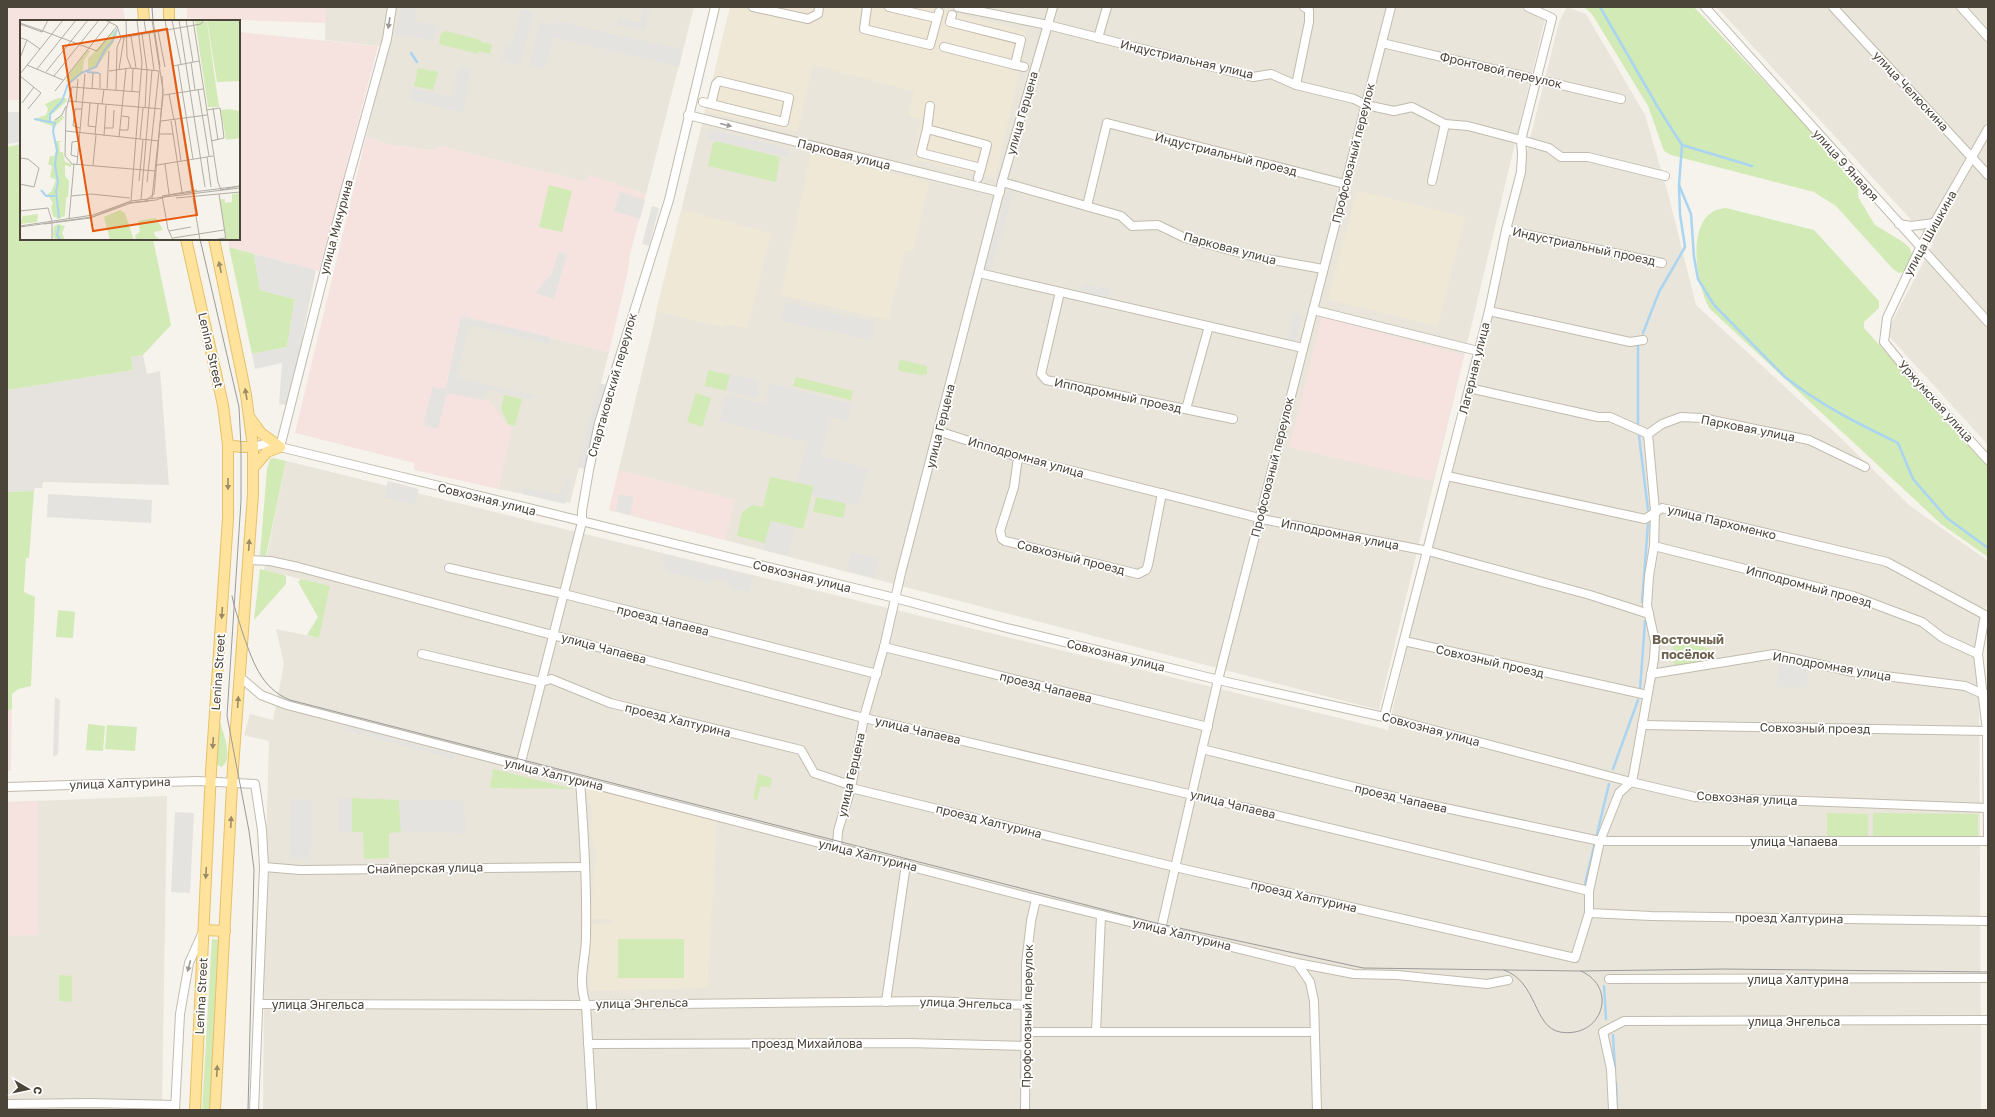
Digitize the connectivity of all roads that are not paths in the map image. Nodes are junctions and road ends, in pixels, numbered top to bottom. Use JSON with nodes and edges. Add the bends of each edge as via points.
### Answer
{"nodes":[{"id":1,"x":142,"y":7,"type":"edge"},
{"id":2,"x":169,"y":7,"type":"edge"},
{"id":3,"x":392,"y":7,"type":"edge"},
{"id":4,"x":714,"y":7,"type":"edge"},
{"id":5,"x":753,"y":7,"type":"edge"},
{"id":6,"x":819,"y":7,"type":"edge"},
{"id":7,"x":867,"y":7,"type":"edge"},
{"id":8,"x":889,"y":7,"type":"edge"},
{"id":9,"x":958,"y":7,"type":"edge"},
{"id":10,"x":1053,"y":7,"type":"edge"},
{"id":11,"x":1107,"y":7,"type":"edge"},
{"id":12,"x":1304,"y":7,"type":"edge"},
{"id":13,"x":1391,"y":7,"type":"edge"},
{"id":14,"x":1528,"y":7,"type":"edge"},
{"id":15,"x":1705,"y":7,"type":"edge"},
{"id":16,"x":1833,"y":7,"type":"edge"},
{"id":17,"x":1961,"y":7,"type":"edge"},
{"id":18,"x":967,"y":8,"type":"edge"},
{"id":19,"x":952,"y":15,"type":"dead end"},
{"id":20,"x":144,"y":20,"type":"edge"},
{"id":21,"x":169,"y":20,"type":"edge"},
{"id":22,"x":1048,"y":25,"type":"junction"},
{"id":23,"x":1988,"y":36,"type":"edge"},
{"id":24,"x":1098,"y":38,"type":"junction"},
{"id":25,"x":1382,"y":43,"type":"junction"},
{"id":26,"x":944,"y":47,"type":"dead end"},
{"id":27,"x":1015,"y":65,"type":"junction"},
{"id":28,"x":1024,"y":67,"type":"dead end"},
{"id":29,"x":1536,"y":78,"type":"junction"},
{"id":30,"x":1296,"y":84,"type":"junction"},
{"id":31,"x":1621,"y":99,"type":"dead end"},
{"id":32,"x":707,"y":103,"type":"joint"},
{"id":33,"x":1366,"y":105,"type":"junction"},
{"id":34,"x":930,"y":106,"type":"dead end"},
{"id":35,"x":688,"y":116,"type":"junction"},
{"id":36,"x":1445,"y":124,"type":"junction"},
{"id":37,"x":927,"y":129,"type":"junction"},
{"id":38,"x":1988,"y":129,"type":"edge"},
{"id":39,"x":1521,"y":140,"type":"junction"},
{"id":40,"x":1972,"y":158,"type":"junction"},
{"id":41,"x":981,"y":168,"type":"junction"},
{"id":42,"x":1988,"y":175,"type":"edge"},
{"id":43,"x":1665,"y":176,"type":"dead end"},
{"id":44,"x":978,"y":178,"type":"dead end"},
{"id":45,"x":1432,"y":181,"type":"dead end"},
{"id":46,"x":1002,"y":182,"type":"junction"},
{"id":47,"x":1345,"y":184,"type":"junction"},
{"id":48,"x":1000,"y":192,"type":"junction"},
{"id":49,"x":1087,"y":206,"type":"junction"},
{"id":50,"x":1899,"y":224,"type":"junction"},
{"id":51,"x":1934,"y":224,"type":"junction"},
{"id":52,"x":1506,"y":230,"type":"junction"},
{"id":53,"x":186,"y":240,"type":"edge"},
{"id":54,"x":214,"y":240,"type":"edge"},
{"id":55,"x":1920,"y":248,"type":"junction"},
{"id":56,"x":1662,"y":262,"type":"dead end"},
{"id":57,"x":1323,"y":269,"type":"junction"},
{"id":58,"x":979,"y":274,"type":"junction"},
{"id":59,"x":1060,"y":292,"type":"junction"},
{"id":60,"x":1313,"y":310,"type":"junction"},
{"id":61,"x":1489,"y":311,"type":"junction"},
{"id":62,"x":1988,"y":322,"type":"edge"},
{"id":63,"x":1209,"y":326,"type":"junction"},
{"id":64,"x":1643,"y":340,"type":"dead end"},
{"id":65,"x":1884,"y":342,"type":"joint"},
{"id":66,"x":1303,"y":348,"type":"junction"},
{"id":67,"x":1478,"y":351,"type":"junction"},
{"id":68,"x":1469,"y":388,"type":"junction"},
{"id":69,"x":1186,"y":409,"type":"junction"},
{"id":70,"x":249,"y":417,"type":"junction"},
{"id":71,"x":1233,"y":419,"type":"dead end"},
{"id":72,"x":938,"y":431,"type":"junction"},
{"id":73,"x":1648,"y":434,"type":"junction"},
{"id":74,"x":228,"y":445,"type":"junction"},
{"id":75,"x":253,"y":447,"type":"junction"},
{"id":76,"x":280,"y":447,"type":"junction"},
{"id":77,"x":1018,"y":457,"type":"junction"},
{"id":78,"x":1988,"y":460,"type":"edge"},
{"id":79,"x":1865,"y":467,"type":"dead end"},
{"id":80,"x":253,"y":468,"type":"junction"},
{"id":81,"x":1447,"y":476,"type":"junction"},
{"id":82,"x":1162,"y":493,"type":"junction"},
{"id":83,"x":1655,"y":511,"type":"junction"},
{"id":84,"x":1259,"y":518,"type":"junction"},
{"id":85,"x":582,"y":522,"type":"junction"},
{"id":86,"x":1654,"y":546,"type":"junction"},
{"id":87,"x":1428,"y":551,"type":"junction"},
{"id":88,"x":248,"y":560,"type":"junction"},
{"id":89,"x":449,"y":568,"type":"dead end"},
{"id":90,"x":564,"y":594,"type":"junction"},
{"id":91,"x":895,"y":598,"type":"junction"},
{"id":92,"x":1649,"y":614,"type":"junction"},
{"id":93,"x":1987,"y":615,"type":"edge"},
{"id":94,"x":554,"y":635,"type":"junction"},
{"id":95,"x":1404,"y":641,"type":"junction"},
{"id":96,"x":884,"y":647,"type":"junction"},
{"id":97,"x":422,"y":654,"type":"dead end"},
{"id":98,"x":1978,"y":654,"type":"junction"},
{"id":99,"x":877,"y":674,"type":"junction"},
{"id":100,"x":1651,"y":674,"type":"junction"},
{"id":101,"x":240,"y":676,"type":"junction"},
{"id":102,"x":1218,"y":680,"type":"junction"},
{"id":103,"x":541,"y":682,"type":"junction"},
{"id":104,"x":1985,"y":694,"type":"edge"},
{"id":105,"x":1647,"y":695,"type":"junction"},
{"id":106,"x":864,"y":717,"type":"junction"},
{"id":107,"x":1384,"y":717,"type":"junction"},
{"id":108,"x":1642,"y":725,"type":"junction"},
{"id":109,"x":1208,"y":727,"type":"junction"},
{"id":110,"x":1987,"y":731,"type":"edge"},
{"id":111,"x":1202,"y":749,"type":"junction"},
{"id":112,"x":520,"y":766,"type":"junction"},
{"id":113,"x":580,"y":781,"type":"junction"},
{"id":114,"x":210,"y":782,"type":"junction"},
{"id":115,"x":1631,"y":782,"type":"junction"},
{"id":116,"x":233,"y":783,"type":"junction"},
{"id":117,"x":7,"y":786,"type":"edge"},
{"id":118,"x":851,"y":788,"type":"junction"},
{"id":119,"x":1193,"y":794,"type":"junction"},
{"id":120,"x":1988,"y":808,"type":"edge"},
{"id":121,"x":1988,"y":840,"type":"edge"},
{"id":122,"x":1600,"y":841,"type":"junction"},
{"id":123,"x":837,"y":847,"type":"junction"},
{"id":124,"x":906,"y":864,"type":"junction"},
{"id":125,"x":264,"y":867,"type":"junction"},
{"id":126,"x":585,"y":867,"type":"junction"},
{"id":127,"x":1175,"y":867,"type":"junction"},
{"id":128,"x":1590,"y":891,"type":"junction"},
{"id":129,"x":1036,"y":899,"type":"junction"},
{"id":130,"x":1589,"y":913,"type":"junction"},
{"id":131,"x":1101,"y":915,"type":"junction"},
{"id":132,"x":1988,"y":921,"type":"edge"},
{"id":133,"x":1161,"y":929,"type":"junction"},
{"id":134,"x":204,"y":930,"type":"junction"},
{"id":135,"x":225,"y":931,"type":"junction"},
{"id":136,"x":1297,"y":963,"type":"junction"},
{"id":137,"x":1988,"y":978,"type":"edge"},
{"id":138,"x":1608,"y":979,"type":"dead end"},
{"id":139,"x":1508,"y":980,"type":"dead end"},
{"id":140,"x":886,"y":1002,"type":"junction"},
{"id":141,"x":259,"y":1004,"type":"junction"},
{"id":142,"x":1025,"y":1004,"type":"junction"},
{"id":143,"x":586,"y":1005,"type":"junction"},
{"id":144,"x":1988,"y":1020,"type":"edge"},
{"id":145,"x":1026,"y":1032,"type":"junction"},
{"id":146,"x":1096,"y":1032,"type":"junction"},
{"id":147,"x":1314,"y":1032,"type":"junction"},
{"id":148,"x":588,"y":1044,"type":"junction"},
{"id":149,"x":1025,"y":1046,"type":"junction"},
{"id":150,"x":7,"y":1104,"type":"edge"},
{"id":151,"x":175,"y":1108,"type":"edge"},
{"id":152,"x":195,"y":1110,"type":"edge"},
{"id":153,"x":215,"y":1110,"type":"edge"},
{"id":154,"x":254,"y":1110,"type":"edge"},
{"id":155,"x":592,"y":1110,"type":"edge"},
{"id":156,"x":1025,"y":1110,"type":"edge"},
{"id":157,"x":1317,"y":1110,"type":"edge"},
{"id":158,"x":1613,"y":1110,"type":"edge"}],
"edges":[{"from":1,"to":20,"type":"main road"},
{"from":2,"to":21,"type":"main road"},
{"from":3,"to":76,"type":"street","name":"улица Мичурина","one_way":true,"via":[[387,39],[344,195]]},
{"from":4,"to":35,"type":"street","name":"Спартаковский переулок"},
{"from":5,"to":6,"type":"street","via":[[808,19],[818,14]]},
{"from":7,"to":8,"type":"street","via":[[864,28],[930,45],[937,15]]},
{"from":9,"to":18,"type":"street","name":"Индустриальная улица"},
{"from":10,"to":22,"type":"street","name":"улица Герцена"},
{"from":11,"to":24,"type":"street"},
{"from":12,"to":30,"type":"street","via":[[1309,10],[1309,22]]},
{"from":13,"to":25,"type":"street","name":"Профсоюзный переулок"},
{"from":14,"to":29,"type":"street","name":"Лагерная улица","via":[[1552,18]]},
{"from":15,"to":50,"type":"street","name":"улица 9 Января"},
{"from":16,"to":40,"type":"street","name":"улица Челюскина"},
{"from":17,"to":23,"type":"street"},
{"from":18,"to":22,"type":"street","name":"Индустриальная улица"},
{"from":19,"to":27,"type":"street","via":[[950,22],[1022,40]]},
{"from":22,"to":24,"type":"street","name":"Индустриальная улица"},
{"from":22,"to":46,"type":"street","name":"улица Герцена"},
{"from":24,"to":30,"type":"street","name":"Индустриальная улица","via":[[1253,77],[1271,74]]},
{"from":25,"to":29,"type":"street","name":"Фронтовой переулок"},
{"from":25,"to":33,"type":"street","name":"Профсоюзный переулок"},
{"from":26,"to":27,"type":"street"},
{"from":27,"to":28,"type":"street"},
{"from":29,"to":31,"type":"street","name":"Фронтовой переулок"},
{"from":29,"to":39,"type":"street","name":"Лагерная улица"},
{"from":30,"to":33,"type":"street","name":"Индустриальная улица","via":[[1354,99]]},
{"from":32,"to":32,"type":"street","via":[[784,122],[789,98],[719,81]]},
{"from":33,"to":36,"type":"street","name":"Индустриальная улица","via":[[1394,111],[1412,107]]},
{"from":33,"to":47,"type":"street","name":"Профсоюзный переулок"},
{"from":34,"to":37,"type":"street"},
{"from":35,"to":48,"type":"street","name":"Парковая улица","one_way":true},
{"from":35,"to":85,"type":"street","name":"Спартаковский переулок","via":[[667,208],[599,423]]},
{"from":36,"to":39,"type":"street","name":"Индустриальная улица","via":[[1468,126]]},
{"from":36,"to":45,"type":"street"},
{"from":37,"to":41,"type":"street","via":[[987,145]]},
{"from":37,"to":41,"type":"street","via":[[921,153]]},
{"from":38,"to":40,"type":"street","name":"улица Шишкина"},
{"from":39,"to":43,"type":"street","name":"Индустриальная улица","via":[[1549,148],[1561,157],[1588,157]]},
{"from":39,"to":52,"type":"street","name":"Лагерная улица","via":[[1521,172]]},
{"from":40,"to":42,"type":"street","name":"улица Челюскина"},
{"from":40,"to":51,"type":"street","name":"улица Шишкина"},
{"from":41,"to":44,"type":"street"},
{"from":46,"to":48,"type":"street","name":"улица Герцена"},
{"from":46,"to":49,"type":"street","name":"Парковая улица"},
{"from":47,"to":49,"type":"street","name":"Индустриальный проезд","via":[[1107,123]]},
{"from":47,"to":57,"type":"street","name":"Профсоюзный переулок"},
{"from":48,"to":58,"type":"street","name":"улица Герцена"},
{"from":49,"to":57,"type":"street","name":"Парковая улица","via":[[1121,216],[1132,226],[1158,225],[1185,238],[1256,258]]},
{"from":50,"to":51,"type":"street"},
{"from":50,"to":55,"type":"street","name":"улица 9 Января"},
{"from":51,"to":55,"type":"street","name":"улица Шишкина"},
{"from":52,"to":56,"type":"street","name":"Индустриальный проезд"},
{"from":52,"to":61,"type":"street","name":"Лагерная улица"},
{"from":53,"to":74,"type":"main road","name":"Lenina Street","via":[[223,405]]},
{"from":70,"to":54,"type":"main road","name":"Lenina Street","one_way":true},
{"from":55,"to":62,"type":"street","name":"улица 9 Января"},
{"from":55,"to":65,"type":"street","name":"улица Шишкина","via":[[1887,318]]},
{"from":57,"to":60,"type":"street","name":"Профсоюзный переулок"},
{"from":58,"to":59,"type":"street"},
{"from":58,"to":72,"type":"street","name":"улица Герцена"},
{"from":59,"to":63,"type":"street"},
{"from":59,"to":69,"type":"street","name":"Ипподромный проезд","via":[[1041,374],[1046,380]]},
{"from":60,"to":66,"type":"street","name":"Профсоюзный переулок"},
{"from":60,"to":67,"type":"street"},
{"from":61,"to":64,"type":"street","via":[[1630,342]]},
{"from":61,"to":67,"type":"street","name":"Лагерная улица"},
{"from":63,"to":66,"type":"street"},
{"from":63,"to":69,"type":"street"},
{"from":65,"to":78,"type":"street","name":"Уржумская улица"},
{"from":66,"to":84,"type":"street","name":"Профсоюзный переулок"},
{"from":67,"to":68,"type":"street","name":"Лагерная улица"},
{"from":68,"to":73,"type":"street","via":[[1598,417],[1610,417]]},
{"from":68,"to":81,"type":"street","name":"Лагерная улица"},
{"from":69,"to":71,"type":"street","name":"Ипподромный проезд"},
{"from":70,"to":75,"type":"main road","name":"Lenina Street"},
{"from":70,"to":76,"type":"main road","via":[[261,433]]},
{"from":72,"to":77,"type":"street","name":"Ипподромная улица"},
{"from":72,"to":91,"type":"street","name":"улица Герцена"},
{"from":73,"to":79,"type":"street","name":"Парковая улица","via":[[1662,424],[1681,417],[1702,418],[1809,440]]},
{"from":73,"to":83,"type":"street"},
{"from":74,"to":75,"type":"main road"},
{"from":74,"to":114,"type":"main road","name":"Lenina Street","one_way":true,"via":[[228,518]]},
{"from":75,"to":76,"type":"street","name":"Совхозная улица","via":[[265,444]]},
{"from":75,"to":80,"type":"main road","name":"Lenina Street"},
{"from":76,"to":80,"type":"main road","via":[[267,452]]},
{"from":76,"to":85,"type":"street","name":"Совхозная улица"},
{"from":77,"to":82,"type":"street","name":"Ипподромная улица"},
{"from":77,"to":82,"type":"street","name":"Совхозный проезд","via":[[1014,487],[1000,531],[1002,539],[1138,574],[1146,570]]},
{"from":88,"to":80,"type":"main road","name":"Lenina Street","one_way":true},
{"from":81,"to":83,"type":"street","name":"улица Пархоменко","via":[[1645,519]]},
{"from":81,"to":87,"type":"street","name":"Лагерная улица"},
{"from":82,"to":84,"type":"street","name":"Ипподромная улица"},
{"from":83,"to":86,"type":"street"},
{"from":83,"to":93,"type":"street","name":"улица Пархоменко","via":[[1662,508],[1887,562]]},
{"from":84,"to":87,"type":"street","name":"Ипподромная улица"},
{"from":84,"to":102,"type":"street","name":"Профсоюзный переулок"},
{"from":85,"to":90,"type":"street","name":"Спартаковский переулок"},
{"from":85,"to":91,"type":"street","name":"Совхозная улица"},
{"from":86,"to":92,"type":"street","via":[[1648,576]]},
{"from":86,"to":98,"type":"street","name":"Ипподромный проезд","via":[[1853,596],[1922,622],[1943,638]]},
{"from":87,"to":92,"type":"street","name":"Ипподромная улица","via":[[1590,595]]},
{"from":87,"to":95,"type":"street","name":"Лагерная улица"},
{"from":88,"to":94,"type":"street","name":"улица Чапаева","via":[[284,564]]},
{"from":88,"to":101,"type":"main road","name":"Lenina Street"},
{"from":89,"to":90,"type":"street","name":"проезд Чапаева"},
{"from":90,"to":94,"type":"street","name":"Спартаковский переулок"},
{"from":90,"to":99,"type":"street","name":"проезд Чапаева"},
{"from":91,"to":96,"type":"street","name":"улица Герцена"},
{"from":91,"to":102,"type":"street","name":"Совхозная улица"},
{"from":92,"to":100,"type":"street","via":[[1655,642]]},
{"from":93,"to":98,"type":"street"},
{"from":94,"to":103,"type":"street","name":"Спартаковский переулок"},
{"from":94,"to":106,"type":"street","name":"улица Чапаева"},
{"from":95,"to":105,"type":"street","name":"Совхозный проезд"},
{"from":95,"to":107,"type":"street","name":"Лагерная улица"},
{"from":96,"to":99,"type":"street","name":"улица Герцена"},
{"from":96,"to":109,"type":"street","name":"проезд Чапаева"},
{"from":97,"to":103,"type":"street","name":"проезд Халтурина"},
{"from":98,"to":104,"type":"street"},
{"from":99,"to":106,"type":"street","name":"улица Герцена"},
{"from":100,"to":104,"type":"street","name":"Ипподромная улица","via":[[1774,654],[1853,672],[1965,686]]},
{"from":100,"to":105,"type":"street"},
{"from":101,"to":112,"type":"street","name":"улица Халтурина","via":[[261,695],[287,705]]},
{"from":116,"to":101,"type":"main road","name":"Lenina Street","one_way":true},
{"from":102,"to":107,"type":"street","name":"Совхозная улица"},
{"from":102,"to":109,"type":"street","name":"Профсоюзный переулок"},
{"from":103,"to":112,"type":"street","name":"Спартаковский переулок"},
{"from":103,"to":118,"type":"street","name":"проезд Халтурина","via":[[551,679],[610,703],[801,750],[814,773],[847,784]]},
{"from":104,"to":110,"type":"street"},
{"from":105,"to":108,"type":"street"},
{"from":106,"to":118,"type":"street","name":"улица Герцена"},
{"from":106,"to":119,"type":"street","name":"улица Чапаева"},
{"from":107,"to":115,"type":"street","name":"Совхозная улица"},
{"from":108,"to":110,"type":"street","name":"Совхозный проезд"},
{"from":108,"to":115,"type":"street"},
{"from":109,"to":111,"type":"street","name":"Профсоюзный переулок"},
{"from":110,"to":120,"type":"street"},
{"from":111,"to":119,"type":"street","name":"Профсоюзный переулок"},
{"from":111,"to":122,"type":"street","name":"проезд Чапаева","via":[[1404,799]]},
{"from":112,"to":113,"type":"street","name":"улица Халтурина"},
{"from":113,"to":123,"type":"street","name":"улица Халтурина"},
{"from":113,"to":126,"type":"street"},
{"from":114,"to":116,"type":"street","name":"улица Халтурина"},
{"from":114,"to":117,"type":"street","name":"улица Халтурина"},
{"from":114,"to":134,"type":"main road","name":"Lenina Street","one_way":true},
{"from":115,"to":120,"type":"street","name":"Совхозная улица","via":[[1695,797]]},
{"from":115,"to":122,"type":"street","via":[[1618,793]]},
{"from":116,"to":125,"type":"street","name":"улица Халтурина","via":[[255,784],[262,830]]},
{"from":135,"to":116,"type":"main road","name":"Lenina Street","one_way":true},
{"from":118,"to":123,"type":"street","name":"улица Герцена","via":[[838,831]]},
{"from":118,"to":127,"type":"street","name":"проезд Халтурина"},
{"from":119,"to":127,"type":"street","name":"Профсоюзный переулок"},
{"from":119,"to":128,"type":"street","name":"улица Чапаева"},
{"from":120,"to":121,"type":"street"},
{"from":121,"to":122,"type":"street","name":"улица Чапаева"},
{"from":122,"to":128,"type":"street"},
{"from":123,"to":124,"type":"street","name":"улица Халтурина"},
{"from":124,"to":129,"type":"street","name":"улица Халтурина"},
{"from":124,"to":140,"type":"street"},
{"from":125,"to":126,"type":"street","name":"Снайперская улица","via":[[300,870]]},
{"from":125,"to":141,"type":"street"},
{"from":126,"to":143,"type":"street","via":[[586,938],[582,993]]},
{"from":127,"to":130,"type":"street","name":"проезд Халтурина","via":[[1575,958]]},
{"from":127,"to":133,"type":"street","name":"Профсоюзный переулок"},
{"from":128,"to":130,"type":"street"},
{"from":129,"to":131,"type":"street","name":"улица Халтурина"},
{"from":129,"to":142,"type":"street","name":"Профсоюзный переулок","via":[[1026,964]]},
{"from":130,"to":132,"type":"street","name":"проезд Халтурина"},
{"from":131,"to":133,"type":"street","name":"улица Халтурина"},
{"from":131,"to":146,"type":"street"},
{"from":133,"to":136,"type":"street","name":"улица Халтурина"},
{"from":134,"to":135,"type":"main road"},
{"from":134,"to":151,"type":"street","one_way":true,"via":[[189,963],[180,1014]]},
{"from":134,"to":152,"type":"main road","name":"Lenina Street"},
{"from":153,"to":135,"type":"main road","name":"Lenina Street","one_way":true},
{"from":136,"to":139,"type":"street","name":"улица Халтурина","via":[[1354,974],[1398,975],[1487,984]]},
{"from":136,"to":147,"type":"street","via":[[1310,982],[1314,1001]]},
{"from":137,"to":138,"type":"street","name":"улица Халтурина"},
{"from":140,"to":142,"type":"street","name":"улица Энгельса"},
{"from":140,"to":143,"type":"street","name":"улица Энгельса"},
{"from":141,"to":143,"type":"street","name":"улица Энгельса"},
{"from":141,"to":154,"type":"street"},
{"from":142,"to":145,"type":"street","name":"Профсоюзный переулок"},
{"from":143,"to":148,"type":"street"},
{"from":144,"to":158,"type":"street","name":"улица Энгельса","via":[[1624,1021],[1603,1032],[1611,1069]]},
{"from":145,"to":146,"type":"street"},
{"from":145,"to":149,"type":"street","name":"Профсоюзный переулок"},
{"from":146,"to":147,"type":"street"},
{"from":147,"to":157,"type":"street"},
{"from":148,"to":149,"type":"street","name":"проезд Михайлова","via":[[908,1043]]},
{"from":148,"to":155,"type":"street"},
{"from":149,"to":156,"type":"street","name":"Профсоюзный переулок"},
{"from":150,"to":151,"type":"street","via":[[90,1103]]}]}
